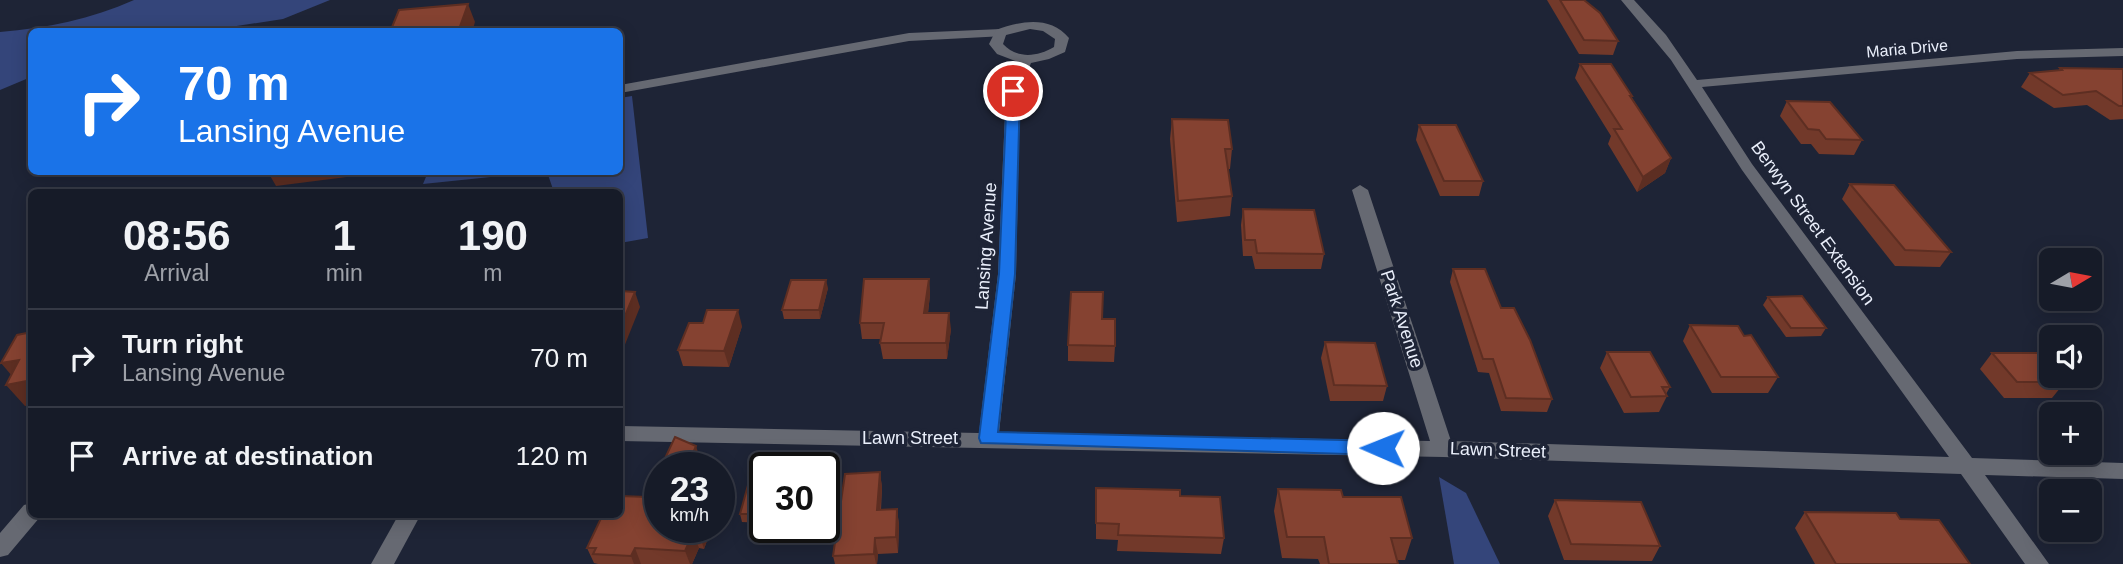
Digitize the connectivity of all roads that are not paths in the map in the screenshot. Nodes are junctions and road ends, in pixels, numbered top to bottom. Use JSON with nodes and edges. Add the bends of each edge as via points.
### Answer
{"nodes":[{"id":1,"x":1627,"y":0,"type":"edge"},
{"id":2,"x":1001,"y":33,"type":"junction"},
{"id":3,"x":2123,"y":52,"type":"edge"},
{"id":4,"x":1026,"y":58,"type":"junction"},
{"id":5,"x":1694,"y":84,"type":"junction"},
{"id":6,"x":623,"y":88,"type":"edge"},
{"id":7,"x":1360,"y":190,"type":"dead end"},
{"id":8,"x":623,"y":434,"type":"edge"},
{"id":9,"x":988,"y":438,"type":"junction"},
{"id":10,"x":1443,"y":449,"type":"junction"},
{"id":11,"x":1969,"y":468,"type":"junction"},
{"id":12,"x":2123,"y":471,"type":"edge"},
{"id":13,"x":28,"y":516,"type":"edge"},
{"id":14,"x":408,"y":518,"type":"edge"},
{"id":15,"x":0,"y":548,"type":"edge"},
{"id":16,"x":382,"y":564,"type":"edge"},
{"id":17,"x":2038,"y":564,"type":"edge"}],
"edges":[{"from":1,"to":5,"type":"street","name":"Berwyn Street Extension"},
{"from":2,"to":4,"type":"street","via":[[996,44],[999,49]]},
{"from":2,"to":4,"type":"street","via":[[1030,25],[1050,29],[1062,38],[1063,44],[1054,53]]},
{"from":2,"to":6,"type":"lane","via":[[909,37]]},
{"from":3,"to":5,"type":"street","name":"Maria Drive","via":[[2017,55]]},
{"from":4,"to":9,"type":"street","name":"Lansing Avenue","via":[[1013,91],[1007,274]]},
{"from":5,"to":11,"type":"street","name":"Berwyn Street Extension","via":[[1745,164]]},
{"from":7,"to":10,"type":"street","name":"Park Avenue"},
{"from":8,"to":9,"type":"street","name":"Lawn Street"},
{"from":9,"to":10,"type":"street","name":"Lawn Street"},
{"from":10,"to":11,"type":"street","name":"Lawn Street"},
{"from":11,"to":12,"type":"street","name":"Lawn Street"},
{"from":11,"to":17,"type":"street","name":"Berwyn Street Extension"},
{"from":13,"to":15,"type":"street"},
{"from":14,"to":16,"type":"street"}]}
